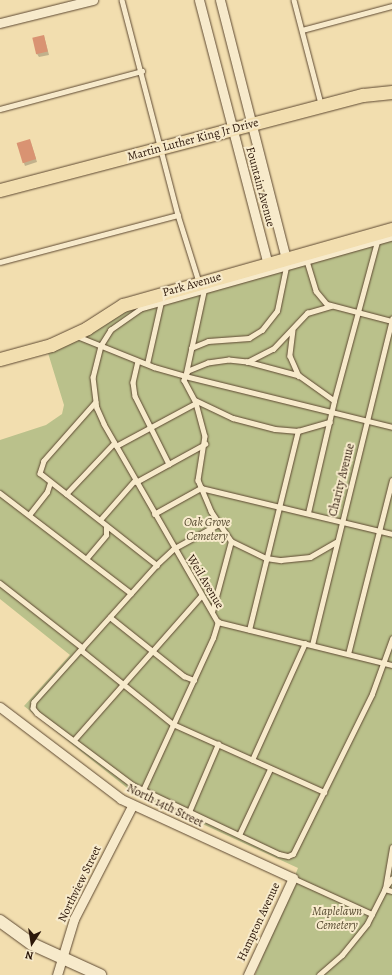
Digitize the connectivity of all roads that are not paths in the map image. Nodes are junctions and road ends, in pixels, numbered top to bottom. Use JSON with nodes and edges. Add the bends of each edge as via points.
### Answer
{"nodes":[{"id":1,"x":93,"y":0,"type":"edge"},
{"id":2,"x":122,"y":0,"type":"edge"},
{"id":3,"x":199,"y":0,"type":"edge"},
{"id":4,"x":220,"y":0,"type":"edge"},
{"id":5,"x":294,"y":0,"type":"edge"},
{"id":6,"x":392,"y":6,"type":"edge"},
{"id":7,"x":0,"y":23,"type":"edge"},
{"id":8,"x":302,"y":30,"type":"junction"},
{"id":9,"x":142,"y":71,"type":"junction"},
{"id":10,"x":389,"y":92,"type":"edge"},
{"id":11,"x":321,"y":106,"type":"junction"},
{"id":12,"x":0,"y":109,"type":"edge"},
{"id":13,"x":250,"y":124,"type":"junction"},
{"id":14,"x":232,"y":129,"type":"junction"},
{"id":15,"x":162,"y":148,"type":"junction"},
{"id":16,"x":0,"y":190,"type":"edge"},
{"id":17,"x":178,"y":216,"type":"junction"},
{"id":18,"x":392,"y":229,"type":"edge"},
{"id":19,"x":392,"y":238,"type":"edge"},
{"id":20,"x":377,"y":242,"type":"junction"},
{"id":21,"x":307,"y":261,"type":"junction"},
{"id":22,"x":0,"y":262,"type":"edge"},
{"id":23,"x":286,"y":263,"type":"junction"},
{"id":24,"x":268,"y":264,"type":"junction"},
{"id":25,"x":201,"y":286,"type":"junction"},
{"id":26,"x":161,"y":302,"type":"junction"},
{"id":27,"x":332,"y":306,"type":"junction"},
{"id":28,"x":359,"y":313,"type":"junction"},
{"id":29,"x":392,"y":320,"type":"edge"},
{"id":30,"x":293,"y":327,"type":"junction"},
{"id":31,"x":74,"y":335,"type":"junction"},
{"id":32,"x":100,"y":346,"type":"junction"},
{"id":33,"x":191,"y":348,"type":"junction"},
{"id":34,"x":0,"y":359,"type":"edge"},
{"id":35,"x":138,"y":360,"type":"junction"},
{"id":36,"x":247,"y":362,"type":"junction"},
{"id":37,"x":147,"y":364,"type":"junction"},
{"id":38,"x":186,"y":375,"type":"junction"},
{"id":39,"x":299,"y":376,"type":"junction"},
{"id":40,"x":195,"y":401,"type":"junction"},
{"id":41,"x":96,"y":402,"type":"junction"},
{"id":42,"x":334,"y":402,"type":"junction"},
{"id":43,"x":332,"y":413,"type":"junction"},
{"id":44,"x":367,"y":421,"type":"junction"},
{"id":45,"x":330,"y":422,"type":"junction"},
{"id":46,"x":151,"y":427,"type":"junction"},
{"id":47,"x":392,"y":427,"type":"edge"},
{"id":48,"x":298,"y":430,"type":"junction"},
{"id":49,"x":205,"y":444,"type":"junction"},
{"id":50,"x":115,"y":445,"type":"junction"},
{"id":51,"x":168,"y":464,"type":"junction"},
{"id":52,"x":392,"y":480,"type":"edge"},
{"id":53,"x":135,"y":481,"type":"junction"},
{"id":54,"x":50,"y":483,"type":"junction"},
{"id":55,"x":201,"y":488,"type":"junction"},
{"id":56,"x":0,"y":493,"type":"edge"},
{"id":57,"x":66,"y":494,"type":"junction"},
{"id":58,"x":279,"y":506,"type":"junction"},
{"id":59,"x":308,"y":513,"type":"junction"},
{"id":60,"x":154,"y":514,"type":"junction"},
{"id":61,"x":29,"y":515,"type":"junction"},
{"id":62,"x":100,"y":520,"type":"junction"},
{"id":63,"x":341,"y":521,"type":"junction"},
{"id":64,"x":218,"y":525,"type":"junction"},
{"id":65,"x":106,"y":527,"type":"junction"},
{"id":66,"x":379,"y":530,"type":"junction"},
{"id":67,"x":392,"y":534,"type":"edge"},
{"id":68,"x":231,"y":541,"type":"junction"},
{"id":69,"x":336,"y":542,"type":"junction"},
{"id":70,"x":174,"y":549,"type":"junction"},
{"id":71,"x":266,"y":558,"type":"junction"},
{"id":72,"x":86,"y":559,"type":"junction"},
{"id":73,"x":157,"y":565,"type":"junction"},
{"id":74,"x":0,"y":583,"type":"edge"},
{"id":75,"x":131,"y":593,"type":"junction"},
{"id":76,"x":202,"y":596,"type":"junction"},
{"id":77,"x":212,"y":612,"type":"junction"},
{"id":78,"x":110,"y":617,"type":"junction"},
{"id":79,"x":218,"y":622,"type":"junction"},
{"id":80,"x":249,"y":630,"type":"junction"},
{"id":81,"x":392,"y":639,"type":"edge"},
{"id":82,"x":305,"y":643,"type":"junction"},
{"id":83,"x":312,"y":645,"type":"junction"},
{"id":84,"x":82,"y":649,"type":"junction"},
{"id":85,"x":152,"y":651,"type":"junction"},
{"id":86,"x":348,"y":654,"type":"junction"},
{"id":87,"x":385,"y":663,"type":"junction"},
{"id":88,"x":392,"y":665,"type":"edge"},
{"id":89,"x":194,"y":680,"type":"junction"},
{"id":90,"x":123,"y":685,"type":"junction"},
{"id":91,"x":1,"y":710,"type":"edge"},
{"id":92,"x":173,"y":724,"type":"junction"},
{"id":93,"x":74,"y":740,"type":"junction"},
{"id":94,"x":218,"y":744,"type":"junction"},
{"id":95,"x":252,"y":760,"type":"junction"},
{"id":96,"x":270,"y":768,"type":"junction"},
{"id":97,"x":143,"y":790,"type":"junction"},
{"id":98,"x":324,"y":792,"type":"junction"},
{"id":99,"x":132,"y":806,"type":"junction"},
{"id":100,"x":189,"y":812,"type":"junction"},
{"id":101,"x":239,"y":835,"type":"junction"},
{"id":102,"x":392,"y":848,"type":"edge"},
{"id":103,"x":292,"y":878,"type":"junction"},
{"id":104,"x":392,"y":879,"type":"edge"},
{"id":105,"x":386,"y":889,"type":"junction"},
{"id":106,"x":392,"y":890,"type":"edge"},
{"id":107,"x":372,"y":914,"type":"junction"},
{"id":108,"x":0,"y":921,"type":"edge"},
{"id":109,"x":62,"y":958,"type":"junction"},
{"id":110,"x":57,"y":975,"type":"edge"},
{"id":111,"x":100,"y":975,"type":"edge"},
{"id":112,"x":248,"y":975,"type":"edge"},
{"id":113,"x":319,"y":975,"type":"edge"}],
"edges":[{"from":1,"to":7,"type":"street"},
{"from":2,"to":9,"type":"lane"},
{"from":3,"to":14,"type":"street","name":"Fountain Avenue"},
{"from":4,"to":13,"type":"street","name":"Fountain Avenue"},
{"from":5,"to":8,"type":"lane"},
{"from":6,"to":8,"type":"lane"},
{"from":8,"to":11,"type":"lane"},
{"from":9,"to":12,"type":"lane"},
{"from":9,"to":15,"type":"lane"},
{"from":10,"to":11,"type":"main road","name":"Martin Luther King Jr Drive","via":[[363,95]]},
{"from":11,"to":13,"type":"main road","name":"Martin Luther King Jr Drive"},
{"from":13,"to":14,"type":"main road","name":"Martin Luther King Jr Drive"},
{"from":13,"to":23,"type":"street","name":"Fountain Avenue"},
{"from":14,"to":15,"type":"main road","name":"Martin Luther King Jr Drive"},
{"from":14,"to":24,"type":"street","name":"Fountain Avenue"},
{"from":15,"to":16,"type":"main road","name":"Martin Luther King Jr Drive"},
{"from":15,"to":17,"type":"lane"},
{"from":17,"to":22,"type":"lane"},
{"from":17,"to":25,"type":"lane"},
{"from":18,"to":23,"type":"main road","name":"Park Avenue"},
{"from":19,"to":20,"type":"lane"},
{"from":20,"to":21,"type":"lane"},
{"from":20,"to":28,"type":"lane"},
{"from":21,"to":23,"type":"lane"},
{"from":21,"to":27,"type":"lane","via":[[316,291],[322,300]]},
{"from":23,"to":24,"type":"main road","name":"Park Avenue"},
{"from":23,"to":25,"type":"lane"},
{"from":23,"to":33,"type":"lane","via":[[277,311],[262,330],[249,338],[208,341]]},
{"from":24,"to":25,"type":"main road","name":"Park Avenue"},
{"from":25,"to":26,"type":"lane"},
{"from":25,"to":31,"type":"main road","name":"Park Avenue","via":[[123,305]]},
{"from":25,"to":33,"type":"lane"},
{"from":26,"to":32,"type":"lane","via":[[130,315],[111,330]]},
{"from":26,"to":37,"type":"lane"},
{"from":27,"to":28,"type":"lane"},
{"from":27,"to":30,"type":"lane","via":[[307,313]]},
{"from":28,"to":29,"type":"lane"},
{"from":28,"to":42,"type":"lane"},
{"from":29,"to":44,"type":"lane","name":"Charity Avenue"},
{"from":30,"to":36,"type":"lane","via":[[274,349]]},
{"from":30,"to":39,"type":"lane","via":[[290,356]]},
{"from":31,"to":32,"type":"lane"},
{"from":31,"to":34,"type":"main road","name":"Park Avenue","via":[[51,346]]},
{"from":32,"to":35,"type":"lane"},
{"from":32,"to":41,"type":"lane","name":"Weil Avenue","via":[[93,377]]},
{"from":33,"to":38,"type":"lane"},
{"from":35,"to":37,"type":"lane"},
{"from":35,"to":46,"type":"lane","via":[[134,392]]},
{"from":36,"to":38,"type":"lane","via":[[229,360],[208,363]]},
{"from":36,"to":39,"type":"lane"},
{"from":37,"to":38,"type":"lane"},
{"from":38,"to":40,"type":"lane","via":[[184,380]]},
{"from":38,"to":43,"type":"lane"},
{"from":39,"to":42,"type":"lane"},
{"from":40,"to":46,"type":"lane"},
{"from":40,"to":48,"type":"lane","via":[[243,421],[275,429]]},
{"from":40,"to":49,"type":"lane"},
{"from":41,"to":50,"type":"lane","name":"Weil Avenue"},
{"from":41,"to":54,"type":"lane","via":[[44,461],[41,476]]},
{"from":42,"to":43,"type":"lane"},
{"from":43,"to":44,"type":"lane"},
{"from":43,"to":45,"type":"lane"},
{"from":44,"to":47,"type":"lane"},
{"from":44,"to":63,"type":"lane","name":"Charity Avenue"},
{"from":45,"to":48,"type":"lane"},
{"from":45,"to":59,"type":"lane"},
{"from":46,"to":50,"type":"lane"},
{"from":46,"to":51,"type":"lane"},
{"from":48,"to":58,"type":"lane"},
{"from":49,"to":51,"type":"lane"},
{"from":49,"to":55,"type":"lane","via":[[197,473]]},
{"from":50,"to":53,"type":"lane","name":"Weil Avenue"},
{"from":50,"to":57,"type":"lane"},
{"from":51,"to":53,"type":"lane"},
{"from":52,"to":66,"type":"lane"},
{"from":53,"to":60,"type":"lane","name":"Weil Avenue"},
{"from":53,"to":62,"type":"lane"},
{"from":54,"to":57,"type":"lane"},
{"from":54,"to":61,"type":"lane","via":[[47,492]]},
{"from":55,"to":58,"type":"lane"},
{"from":55,"to":60,"type":"lane"},
{"from":55,"to":64,"type":"lane"},
{"from":56,"to":61,"type":"lane"},
{"from":57,"to":62,"type":"lane"},
{"from":58,"to":59,"type":"lane"},
{"from":58,"to":71,"type":"lane"},
{"from":59,"to":63,"type":"lane"},
{"from":60,"to":70,"type":"lane","name":"Weil Avenue"},
{"from":61,"to":72,"type":"lane"},
{"from":62,"to":65,"type":"lane"},
{"from":63,"to":66,"type":"lane"},
{"from":63,"to":69,"type":"lane","name":"Charity Avenue"},
{"from":64,"to":68,"type":"lane"},
{"from":64,"to":70,"type":"lane"},
{"from":65,"to":72,"type":"lane","via":[[106,535]]},
{"from":65,"to":73,"type":"lane"},
{"from":66,"to":67,"type":"lane"},
{"from":66,"to":86,"type":"lane"},
{"from":68,"to":71,"type":"lane"},
{"from":68,"to":77,"type":"lane"},
{"from":69,"to":71,"type":"lane","via":[[310,557],[281,560]]},
{"from":69,"to":83,"type":"lane","name":"Charity Avenue"},
{"from":70,"to":73,"type":"lane"},
{"from":70,"to":76,"type":"lane","name":"Weil Avenue"},
{"from":71,"to":80,"type":"lane"},
{"from":72,"to":75,"type":"lane"},
{"from":73,"to":75,"type":"lane"},
{"from":74,"to":84,"type":"lane"},
{"from":75,"to":78,"type":"lane"},
{"from":76,"to":77,"type":"lane","name":"Weil Avenue"},
{"from":76,"to":85,"type":"lane"},
{"from":77,"to":79,"type":"lane","name":"Weil Avenue"},
{"from":78,"to":84,"type":"lane"},
{"from":78,"to":85,"type":"lane"},
{"from":79,"to":80,"type":"lane","name":"Weil Avenue"},
{"from":79,"to":89,"type":"lane"},
{"from":80,"to":82,"type":"lane","name":"Weil Avenue"},
{"from":81,"to":87,"type":"lane"},
{"from":82,"to":83,"type":"lane","name":"Weil Avenue"},
{"from":82,"to":95,"type":"lane"},
{"from":83,"to":86,"type":"lane","name":"Weil Avenue"},
{"from":84,"to":90,"type":"lane"},
{"from":84,"to":93,"type":"lane","via":[[34,702],[34,708]]},
{"from":85,"to":89,"type":"lane","via":[[184,676]]},
{"from":85,"to":90,"type":"lane"},
{"from":86,"to":87,"type":"lane","name":"Weil Avenue"},
{"from":87,"to":88,"type":"lane","name":"Weil Avenue"},
{"from":87,"to":98,"type":"lane"},
{"from":89,"to":92,"type":"lane"},
{"from":90,"to":92,"type":"lane"},
{"from":90,"to":93,"type":"lane"},
{"from":91,"to":99,"type":"street","name":"North 14th Street","via":[[98,784]]},
{"from":92,"to":94,"type":"lane"},
{"from":92,"to":97,"type":"lane"},
{"from":93,"to":97,"type":"lane"},
{"from":94,"to":95,"type":"lane"},
{"from":94,"to":100,"type":"lane"},
{"from":95,"to":96,"type":"lane"},
{"from":96,"to":98,"type":"lane"},
{"from":96,"to":101,"type":"lane"},
{"from":97,"to":100,"type":"lane"},
{"from":98,"to":101,"type":"lane","via":[[297,850],[288,856]]},
{"from":99,"to":103,"type":"street","name":"North 14th Street"},
{"from":99,"to":109,"type":"street","name":"Northview Street","via":[[74,919]]},
{"from":100,"to":101,"type":"lane"},
{"from":102,"to":105,"type":"lane"},
{"from":103,"to":107,"type":"lane"},
{"from":103,"to":112,"type":"street","name":"Hampton Avenue"},
{"from":104,"to":105,"type":"lane"},
{"from":105,"to":106,"type":"lane"},
{"from":105,"to":107,"type":"lane"},
{"from":107,"to":113,"type":"lane","via":[[353,943]]},
{"from":108,"to":109,"type":"main road","via":[[32,944]]},
{"from":109,"to":110,"type":"street","name":"Northview Street"},
{"from":109,"to":111,"type":"main road"}]}
